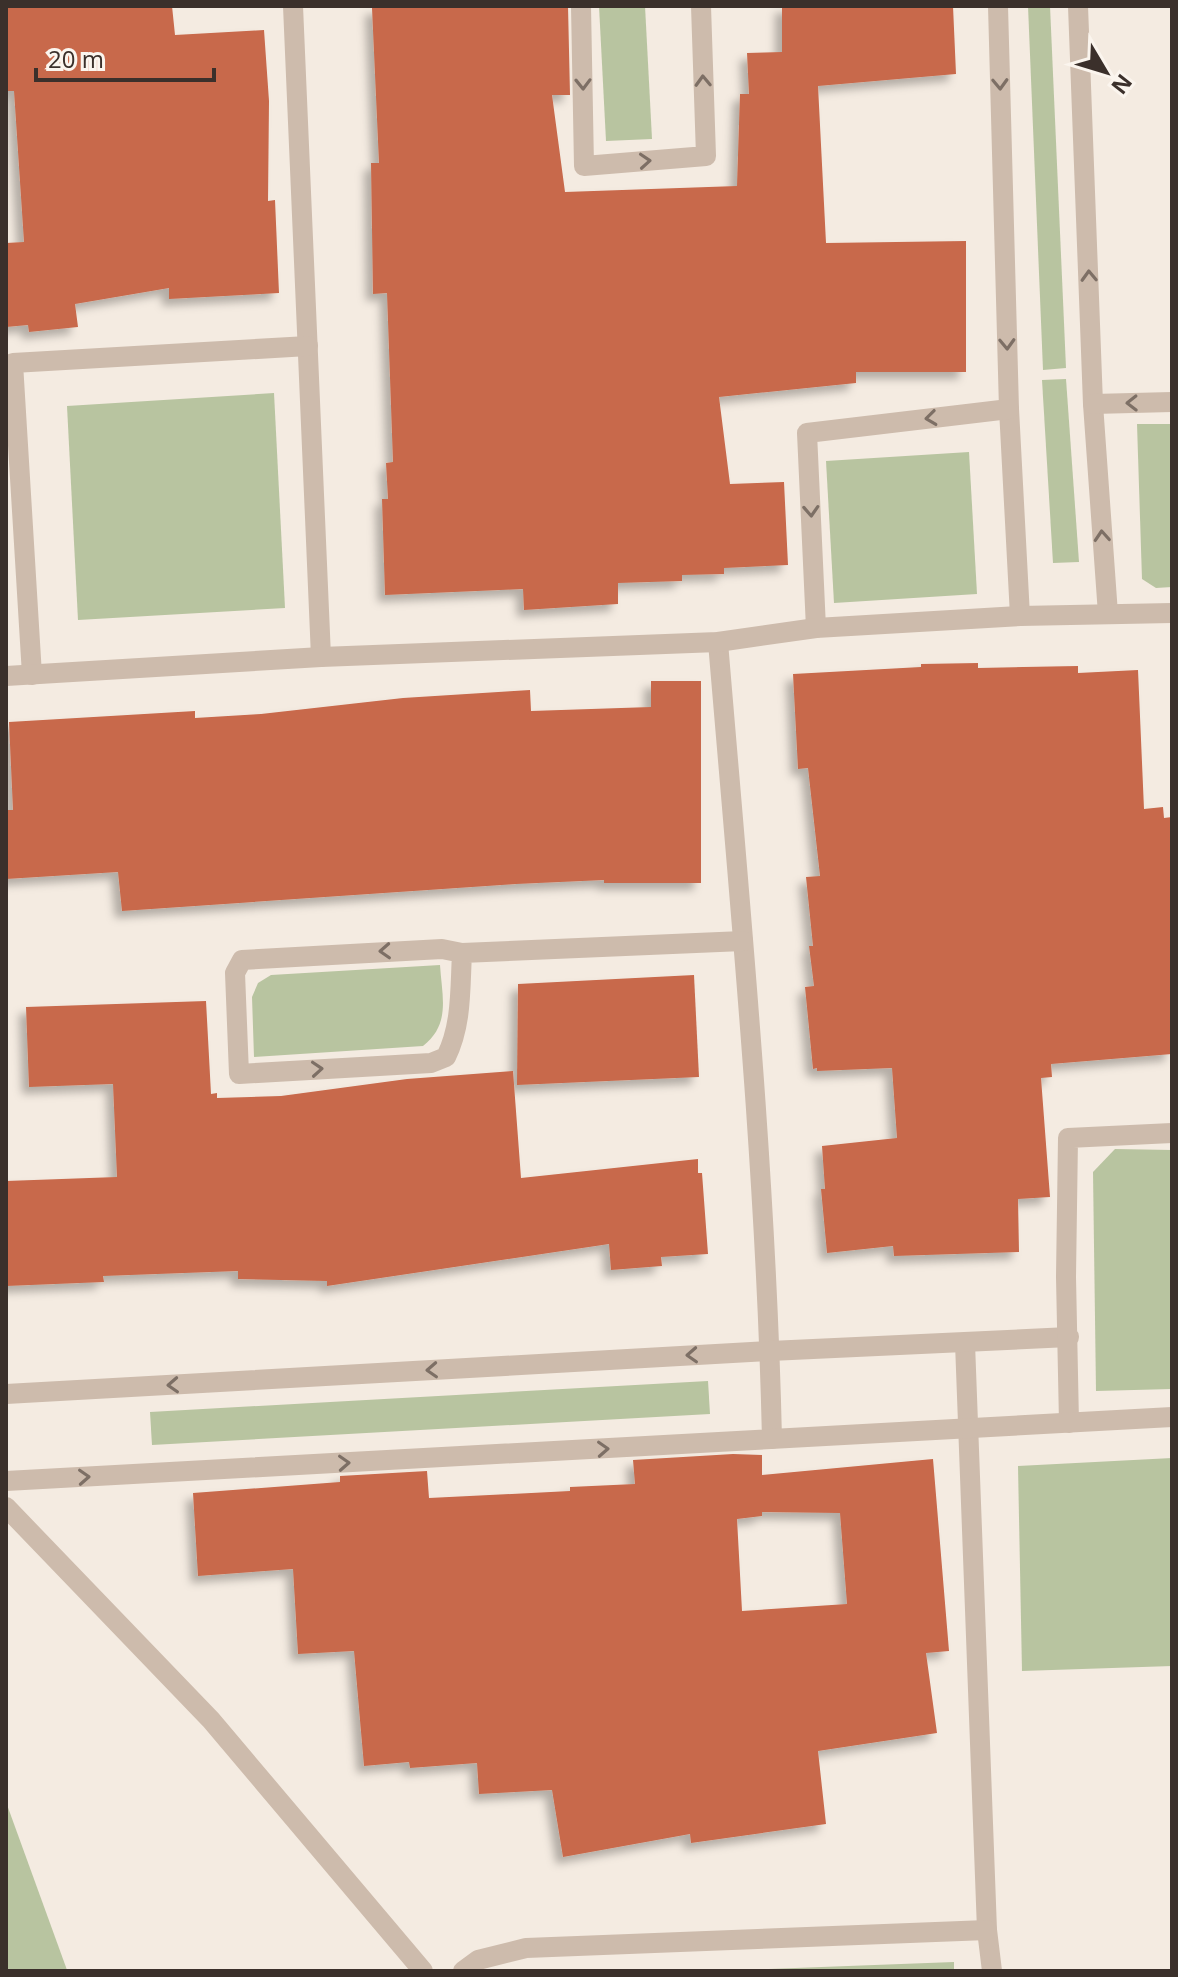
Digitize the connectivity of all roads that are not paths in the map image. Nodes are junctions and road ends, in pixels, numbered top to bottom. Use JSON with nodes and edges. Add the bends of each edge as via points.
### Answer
{"nodes":[{"id":1,"x":293,"y":6,"type":"edge"},
{"id":2,"x":581,"y":6,"type":"edge"},
{"id":3,"x":701,"y":6,"type":"edge"},
{"id":4,"x":998,"y":6,"type":"edge"},
{"id":5,"x":1078,"y":6,"type":"edge"},
{"id":6,"x":308,"y":346,"type":"junction"},
{"id":7,"x":1172,"y":402,"type":"edge"},
{"id":8,"x":1093,"y":404,"type":"junction"},
{"id":9,"x":1009,"y":409,"type":"junction"},
{"id":10,"x":1172,"y":613,"type":"edge"},
{"id":11,"x":1108,"y":614,"type":"junction"},
{"id":12,"x":1020,"y":616,"type":"junction"},
{"id":13,"x":816,"y":628,"type":"junction"},
{"id":14,"x":718,"y":642,"type":"junction"},
{"id":15,"x":321,"y":657,"type":"junction"},
{"id":16,"x":32,"y":675,"type":"junction"},
{"id":17,"x":6,"y":676,"type":"edge"},
{"id":18,"x":743,"y":941,"type":"junction"},
{"id":19,"x":462,"y":953,"type":"junction"},
{"id":20,"x":1172,"y":1133,"type":"edge"},
{"id":21,"x":1069,"y":1337,"type":"junction"},
{"id":22,"x":965,"y":1343,"type":"junction"},
{"id":23,"x":770,"y":1351,"type":"junction"},
{"id":24,"x":6,"y":1394,"type":"edge"},
{"id":25,"x":1172,"y":1417,"type":"edge"},
{"id":26,"x":1069,"y":1423,"type":"junction"},
{"id":27,"x":970,"y":1430,"type":"junction"},
{"id":28,"x":772,"y":1439,"type":"junction"},
{"id":29,"x":6,"y":1481,"type":"edge"},
{"id":30,"x":6,"y":1507,"type":"edge"},
{"id":31,"x":987,"y":1930,"type":"junction"},
{"id":32,"x":423,"y":1971,"type":"edge"},
{"id":33,"x":463,"y":1971,"type":"edge"},
{"id":34,"x":992,"y":1971,"type":"edge"}],
"edges":[{"from":1,"to":6,"type":"street"},
{"from":2,"to":3,"type":"street","one_way":true,"via":[[584,166],[706,156]]},
{"from":4,"to":9,"type":"street","one_way":true},
{"from":8,"to":5,"type":"street","one_way":true},
{"from":6,"to":15,"type":"street"},
{"from":6,"to":16,"type":"street","via":[[13,363]]},
{"from":7,"to":8,"type":"street","one_way":true},
{"from":11,"to":8,"type":"street","one_way":true},
{"from":9,"to":12,"type":"street"},
{"from":9,"to":13,"type":"street","one_way":true,"via":[[807,433]]},
{"from":10,"to":11,"type":"street"},
{"from":11,"to":12,"type":"street"},
{"from":12,"to":13,"type":"street"},
{"from":13,"to":14,"type":"street"},
{"from":14,"to":15,"type":"street"},
{"from":14,"to":18,"type":"street"},
{"from":15,"to":16,"type":"street"},
{"from":16,"to":17,"type":"street"},
{"from":18,"to":19,"type":"street"},
{"from":18,"to":23,"type":"street"},
{"from":19,"to":19,"type":"street","one_way":true,"via":[[442,949],[242,960],[235,973],[239,1074],[431,1063],[446,1057],[458,1024]]},
{"from":20,"to":21,"type":"street","via":[[1068,1138]]},
{"from":21,"to":22,"type":"street"},
{"from":21,"to":26,"type":"street"},
{"from":22,"to":23,"type":"street"},
{"from":22,"to":27,"type":"street"},
{"from":23,"to":24,"type":"street","one_way":true},
{"from":23,"to":28,"type":"street"},
{"from":25,"to":26,"type":"street"},
{"from":26,"to":27,"type":"street"},
{"from":27,"to":28,"type":"street"},
{"from":27,"to":31,"type":"street"},
{"from":29,"to":28,"type":"street","one_way":true},
{"from":30,"to":32,"type":"street","via":[[211,1720]]},
{"from":31,"to":33,"type":"street","via":[[526,1948],[478,1960]]},
{"from":31,"to":34,"type":"street"}]}
